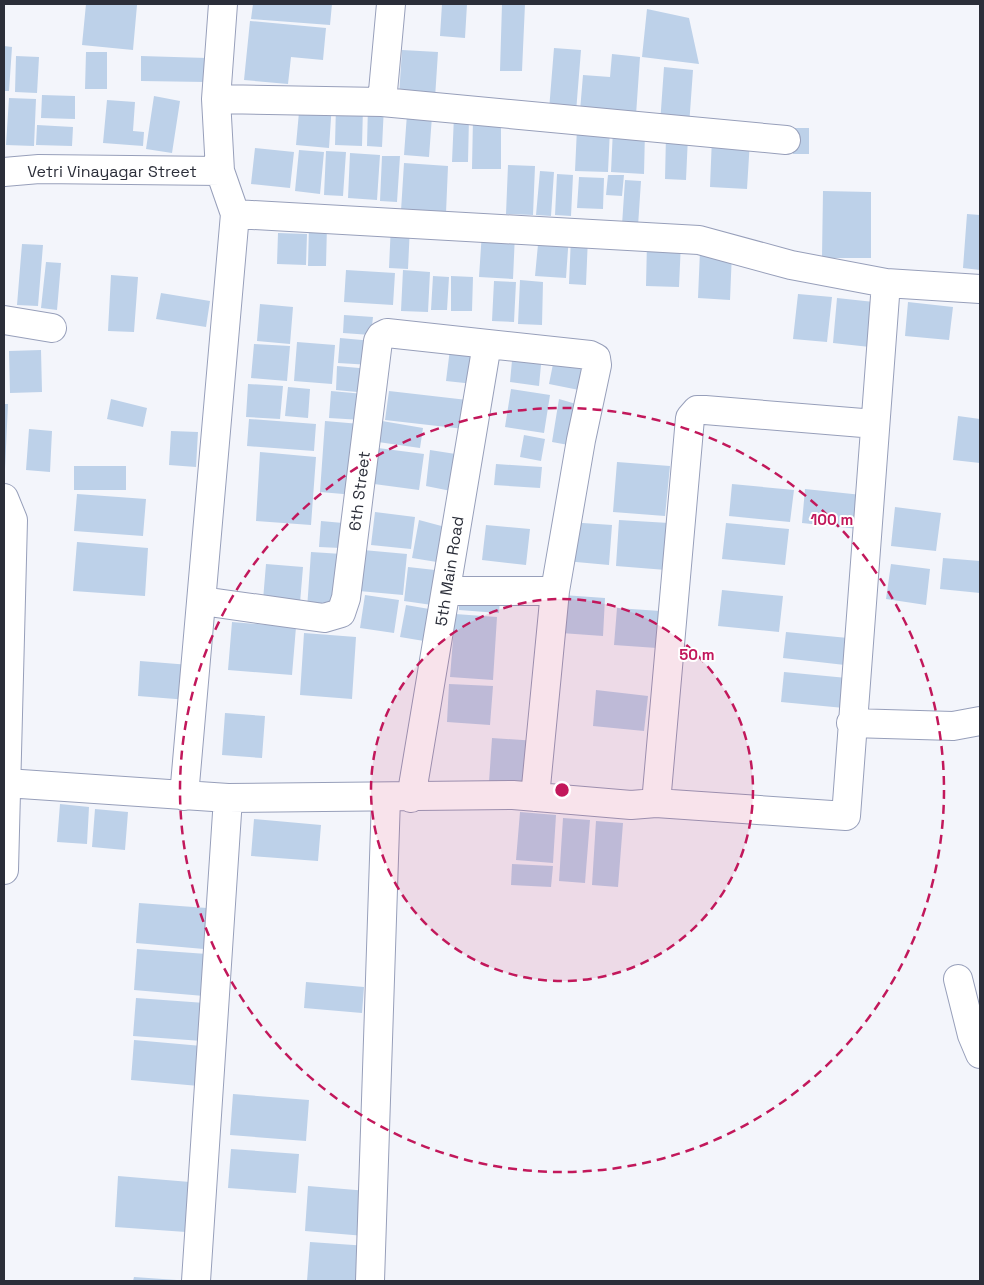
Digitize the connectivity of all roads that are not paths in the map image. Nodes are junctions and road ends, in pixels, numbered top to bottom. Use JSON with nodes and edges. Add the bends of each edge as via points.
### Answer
{"nodes":[{"id":1,"x":223,"y":4,"type":"edge"},
{"id":2,"x":391,"y":4,"type":"edge"},
{"id":3,"x":216,"y":98,"type":"junction"},
{"id":4,"x":382,"y":102,"type":"junction"},
{"id":5,"x":786,"y":140,"type":"dead end"},
{"id":6,"x":220,"y":171,"type":"junction"},
{"id":7,"x":4,"y":172,"type":"edge"},
{"id":8,"x":235,"y":214,"type":"junction"},
{"id":9,"x":886,"y":283,"type":"junction"},
{"id":10,"x":980,"y":289,"type":"edge"},
{"id":11,"x":4,"y":320,"type":"edge"},
{"id":12,"x":52,"y":328,"type":"dead end"},
{"id":13,"x":487,"y":344,"type":"junction"},
{"id":14,"x":875,"y":424,"type":"junction"},
{"id":15,"x":4,"y":498,"type":"edge"},
{"id":16,"x":446,"y":591,"type":"junction"},
{"id":17,"x":555,"y":591,"type":"junction"},
{"id":18,"x":202,"y":601,"type":"junction"},
{"id":19,"x":7,"y":604,"type":"edge"},
{"id":20,"x":980,"y":721,"type":"edge"},
{"id":21,"x":851,"y":723,"type":"junction"},
{"id":22,"x":5,"y":744,"type":"edge"},
{"id":23,"x":6,"y":783,"type":"junction"},
{"id":24,"x":184,"y":796,"type":"junction"},
{"id":25,"x":535,"y":796,"type":"junction"},
{"id":26,"x":228,"y":798,"type":"junction"},
{"id":27,"x":398,"y":798,"type":"junction"},
{"id":28,"x":656,"y":803,"type":"junction"},
{"id":29,"x":4,"y":870,"type":"edge"},
{"id":30,"x":958,"y":979,"type":"dead end"},
{"id":31,"x":980,"y":1054,"type":"edge"},
{"id":32,"x":196,"y":1281,"type":"edge"},
{"id":33,"x":370,"y":1281,"type":"edge"}],
"edges":[{"from":1,"to":3,"type":"street"},
{"from":2,"to":4,"type":"street"},
{"from":3,"to":4,"type":"street"},
{"from":3,"to":6,"type":"street"},
{"from":4,"to":5,"type":"street"},
{"from":6,"to":7,"type":"street","name":"Vetri Vinayagar Street"},
{"from":6,"to":8,"type":"street"},
{"from":8,"to":9,"type":"street","via":[[699,240],[791,265]]},
{"from":8,"to":18,"type":"street"},
{"from":9,"to":10,"type":"street"},
{"from":9,"to":14,"type":"street"},
{"from":11,"to":12,"type":"street"},
{"from":13,"to":16,"type":"street","name":"5th Main Road"},
{"from":13,"to":17,"type":"street","via":[[590,354],[596,358]]},
{"from":13,"to":18,"type":"street","name":"6th Street","via":[[387,333],[378,341],[346,598],[341,613],[324,618]]},
{"from":14,"to":21,"type":"street"},
{"from":14,"to":28,"type":"street","via":[[706,410],[697,410],[690,418]]},
{"from":15,"to":19,"type":"street","via":[[13,520]]},
{"from":16,"to":17,"type":"street"},
{"from":16,"to":27,"type":"street","name":"5th Main Road"},
{"from":17,"to":25,"type":"street"},
{"from":18,"to":24,"type":"street"},
{"from":19,"to":22,"type":"street"},
{"from":20,"to":21,"type":"street","via":[[953,726]]},
{"from":21,"to":28,"type":"street","via":[[846,816]]},
{"from":22,"to":23,"type":"street"},
{"from":23,"to":24,"type":"street"},
{"from":23,"to":29,"type":"street"},
{"from":24,"to":26,"type":"street"},
{"from":25,"to":27,"type":"street"},
{"from":25,"to":28,"type":"street","via":[[631,805]]},
{"from":26,"to":27,"type":"street"},
{"from":26,"to":32,"type":"street"},
{"from":27,"to":33,"type":"street","name":"5th Main Road"},
{"from":30,"to":31,"type":"street"}]}
